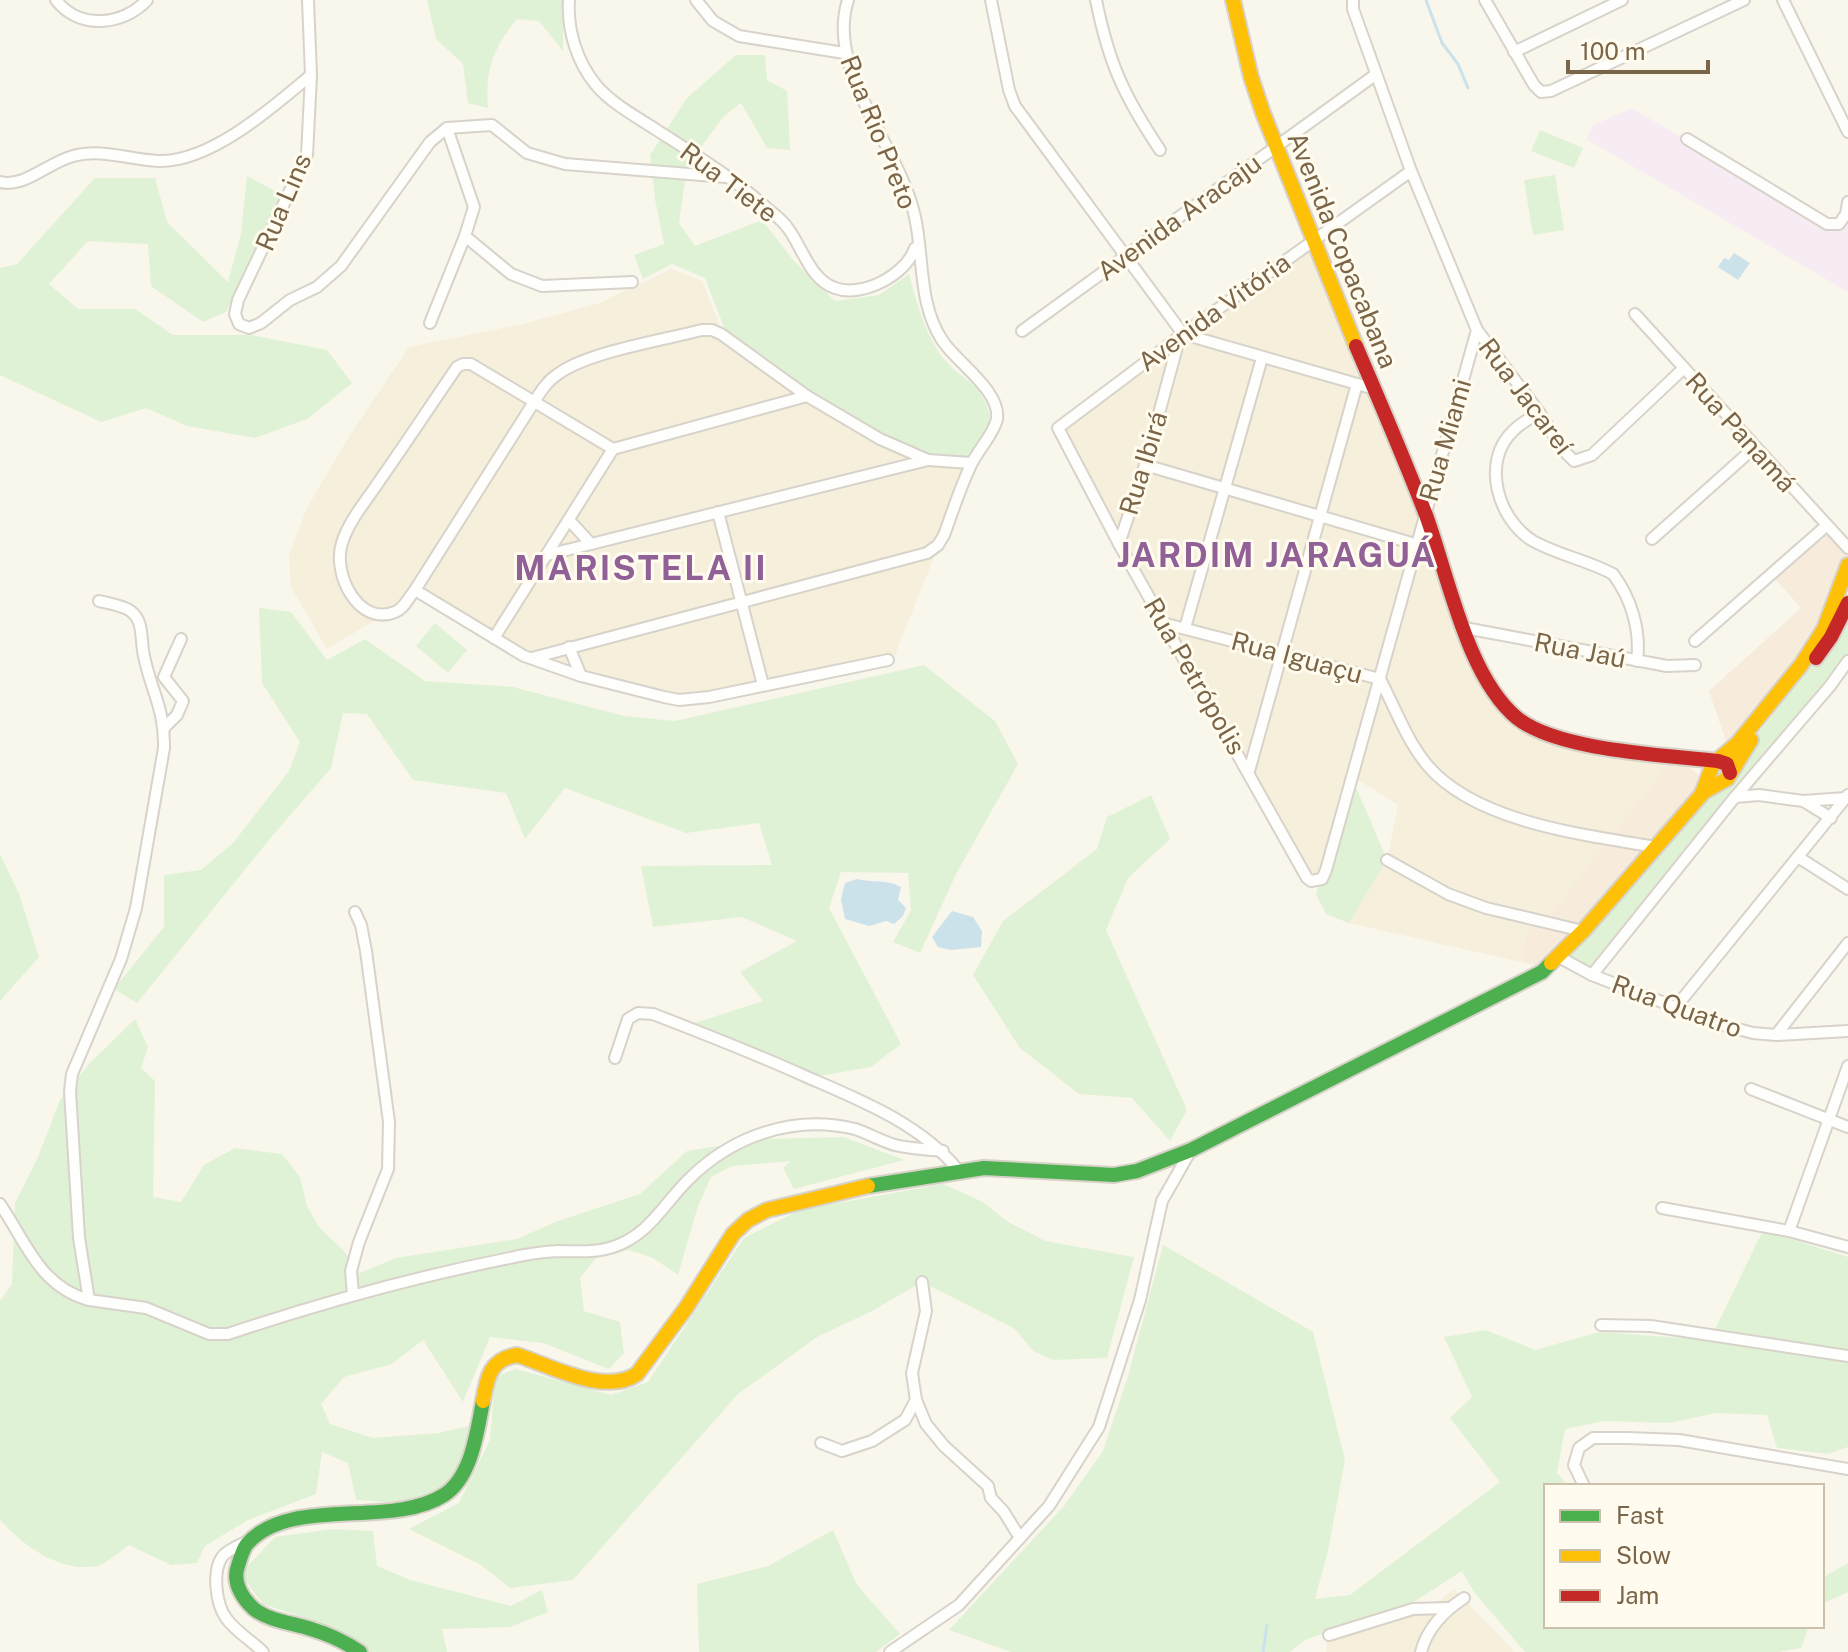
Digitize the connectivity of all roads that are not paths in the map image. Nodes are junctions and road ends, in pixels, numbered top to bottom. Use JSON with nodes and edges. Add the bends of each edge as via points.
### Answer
{"nodes":[{"id":1,"x":56,"y":0,"type":"edge"},
{"id":2,"x":147,"y":0,"type":"edge"},
{"id":3,"x":308,"y":0,"type":"edge"},
{"id":4,"x":569,"y":0,"type":"edge"},
{"id":5,"x":696,"y":0,"type":"edge"},
{"id":6,"x":848,"y":0,"type":"edge"},
{"id":7,"x":991,"y":0,"type":"edge"},
{"id":8,"x":1096,"y":0,"type":"edge"},
{"id":9,"x":1233,"y":0,"type":"edge"},
{"id":10,"x":1353,"y":0,"type":"edge"},
{"id":11,"x":1485,"y":0,"type":"edge"},
{"id":12,"x":1622,"y":0,"type":"edge"},
{"id":13,"x":1744,"y":0,"type":"edge"},
{"id":14,"x":1783,"y":0,"type":"edge"},
{"id":15,"x":1514,"y":52,"type":"junction"},
{"id":16,"x":844,"y":53,"type":"junction"},
{"id":17,"x":311,"y":75,"type":"junction"},
{"id":18,"x":1375,"y":75,"type":"junction"},
{"id":19,"x":447,"y":128,"type":"junction"},
{"id":20,"x":1848,"y":132,"type":"edge"},
{"id":21,"x":1687,"y":139,"type":"dead end"},
{"id":22,"x":1276,"y":147,"type":"junction"},
{"id":23,"x":1160,"y":150,"type":"dead end"},
{"id":24,"x":1411,"y":171,"type":"junction"},
{"id":25,"x":726,"y":177,"type":"junction"},
{"id":26,"x":0,"y":182,"type":"edge"},
{"id":27,"x":1848,"y":202,"type":"edge"},
{"id":28,"x":465,"y":236,"type":"junction"},
{"id":29,"x":1313,"y":241,"type":"junction"},
{"id":30,"x":917,"y":243,"type":"junction"},
{"id":31,"x":1124,"y":256,"type":"junction"},
{"id":32,"x":632,"y":282,"type":"dead end"},
{"id":33,"x":1635,"y":314,"type":"dead end"},
{"id":34,"x":430,"y":323,"type":"dead end"},
{"id":35,"x":1477,"y":330,"type":"junction"},
{"id":36,"x":1022,"y":331,"type":"dead end"},
{"id":37,"x":1181,"y":335,"type":"junction"},
{"id":38,"x":1262,"y":358,"type":"junction"},
{"id":39,"x":1684,"y":368,"type":"junction"},
{"id":40,"x":1364,"y":386,"type":"junction"},
{"id":41,"x":807,"y":396,"type":"junction"},
{"id":42,"x":534,"y":402,"type":"junction"},
{"id":43,"x":1539,"y":412,"type":"junction"},
{"id":44,"x":1058,"y":428,"type":"joint"},
{"id":45,"x":1755,"y":447,"type":"junction"},
{"id":46,"x":613,"y":449,"type":"junction"},
{"id":47,"x":928,"y":460,"type":"junction"},
{"id":48,"x":971,"y":463,"type":"junction"},
{"id":49,"x":1145,"y":465,"type":"junction"},
{"id":50,"x":1225,"y":488,"type":"junction"},
{"id":51,"x":718,"y":512,"type":"junction"},
{"id":52,"x":1425,"y":513,"type":"junction"},
{"id":53,"x":1320,"y":515,"type":"junction"},
{"id":54,"x":569,"y":520,"type":"junction"},
{"id":55,"x":1826,"y":526,"type":"junction"},
{"id":56,"x":1652,"y":539,"type":"dead end"},
{"id":57,"x":591,"y":544,"type":"junction"},
{"id":58,"x":1119,"y":544,"type":"junction"},
{"id":59,"x":1415,"y":544,"type":"junction"},
{"id":60,"x":1848,"y":548,"type":"edge"},
{"id":61,"x":547,"y":555,"type":"junction"},
{"id":62,"x":1848,"y":565,"type":"edge"},
{"id":63,"x":415,"y":590,"type":"junction"},
{"id":64,"x":99,"y":601,"type":"dead end"},
{"id":65,"x":742,"y":601,"type":"junction"},
{"id":66,"x":1848,"y":603,"type":"edge"},
{"id":67,"x":1166,"y":624,"type":"junction"},
{"id":68,"x":1185,"y":628,"type":"junction"},
{"id":69,"x":1465,"y":628,"type":"junction"},
{"id":70,"x":494,"y":638,"type":"junction"},
{"id":71,"x":181,"y":639,"type":"dead end"},
{"id":72,"x":1695,"y":641,"type":"dead end"},
{"id":73,"x":569,"y":647,"type":"junction"},
{"id":74,"x":1282,"y":654,"type":"junction"},
{"id":75,"x":532,"y":658,"type":"junction"},
{"id":76,"x":888,"y":660,"type":"dead end"},
{"id":77,"x":1637,"y":661,"type":"junction"},
{"id":78,"x":1848,"y":661,"type":"edge"},
{"id":79,"x":1695,"y":665,"type":"dead end"},
{"id":80,"x":581,"y":676,"type":"junction"},
{"id":81,"x":1380,"y":679,"type":"junction"},
{"id":82,"x":763,"y":685,"type":"junction"},
{"id":83,"x":165,"y":727,"type":"junction"},
{"id":84,"x":1693,"y":757,"type":"junction"},
{"id":85,"x":1718,"y":761,"type":"junction"},
{"id":86,"x":1249,"y":771,"type":"junction"},
{"id":87,"x":1720,"y":777,"type":"junction"},
{"id":88,"x":1751,"y":778,"type":"junction"},
{"id":89,"x":1759,"y":795,"type":"junction"},
{"id":90,"x":1847,"y":796,"type":"edge"},
{"id":91,"x":1735,"y":797,"type":"junction"},
{"id":92,"x":1803,"y":801,"type":"junction"},
{"id":93,"x":1831,"y":818,"type":"junction"},
{"id":94,"x":1656,"y":847,"type":"junction"},
{"id":95,"x":1798,"y":857,"type":"junction"},
{"id":96,"x":1387,"y":860,"type":"dead end"},
{"id":97,"x":1311,"y":881,"type":"joint"},
{"id":98,"x":1848,"y":889,"type":"edge"},
{"id":99,"x":355,"y":912,"type":"dead end"},
{"id":100,"x":1583,"y":931,"type":"junction"},
{"id":101,"x":1848,"y":943,"type":"edge"},
{"id":102,"x":1559,"y":957,"type":"junction"},
{"id":103,"x":1592,"y":975,"type":"junction"},
{"id":104,"x":1675,"y":1008,"type":"junction"},
{"id":105,"x":1848,"y":1031,"type":"edge"},
{"id":106,"x":1776,"y":1035,"type":"junction"},
{"id":107,"x":615,"y":1058,"type":"dead end"},
{"id":108,"x":1848,"y":1066,"type":"edge"},
{"id":109,"x":1751,"y":1089,"type":"dead end"},
{"id":110,"x":1828,"y":1120,"type":"junction"},
{"id":111,"x":1848,"y":1127,"type":"edge"},
{"id":112,"x":1191,"y":1150,"type":"junction"},
{"id":113,"x":943,"y":1151,"type":"junction"},
{"id":114,"x":958,"y":1170,"type":"junction"},
{"id":115,"x":0,"y":1204,"type":"edge"},
{"id":116,"x":1662,"y":1208,"type":"dead end"},
{"id":117,"x":1789,"y":1231,"type":"junction"},
{"id":118,"x":1848,"y":1247,"type":"edge"},
{"id":119,"x":922,"y":1282,"type":"dead end"},
{"id":120,"x":353,"y":1294,"type":"junction"},
{"id":121,"x":89,"y":1300,"type":"junction"},
{"id":122,"x":1601,"y":1325,"type":"dead end"},
{"id":123,"x":1848,"y":1356,"type":"edge"},
{"id":124,"x":916,"y":1400,"type":"junction"},
{"id":125,"x":821,"y":1443,"type":"dead end"},
{"id":126,"x":1848,"y":1469,"type":"edge"},
{"id":127,"x":1583,"y":1484,"type":"edge"},
{"id":128,"x":1020,"y":1538,"type":"junction"},
{"id":129,"x":248,"y":1541,"type":"junction"},
{"id":130,"x":1464,"y":1598,"type":"dead end"},
{"id":131,"x":1448,"y":1608,"type":"junction"},
{"id":132,"x":1329,"y":1635,"type":"dead end"},
{"id":133,"x":263,"y":1652,"type":"edge"},
{"id":134,"x":360,"y":1652,"type":"edge"},
{"id":135,"x":890,"y":1652,"type":"edge"},
{"id":136,"x":1421,"y":1652,"type":"edge"}],
"edges":[{"from":1,"to":2,"type":"street","via":[[82,19],[106,22],[128,16]]},
{"from":3,"to":17,"type":"street","name":"Rua Lins"},
{"from":4,"to":25,"type":"street","name":"Rua Tiete","via":[[578,58],[598,87]]},
{"from":5,"to":16,"type":"street","via":[[713,21],[739,36]]},
{"from":6,"to":16,"type":"street","name":"Rua Rio Preto"},
{"from":7,"to":31,"type":"street","via":[[1015,106]]},
{"from":8,"to":23,"type":"street","via":[[1110,62]]},
{"from":9,"to":22,"type":"main road","name":"Avenida Copacabana","via":[[1251,78]]},
{"from":10,"to":18,"type":"street"},
{"from":11,"to":15,"type":"street"},
{"from":12,"to":15,"type":"street"},
{"from":13,"to":15,"type":"street","via":[[1551,91],[1541,92],[1534,85]]},
{"from":14,"to":20,"type":"street"},
{"from":16,"to":30,"type":"street","name":"Rua Rio Preto","via":[[907,193]]},
{"from":17,"to":19,"type":"street","name":"Rua Lins","via":[[307,155],[238,300],[235,314],[239,324],[249,328],[317,287],[341,266],[430,142]]},
{"from":17,"to":26,"type":"street","via":[[223,141],[192,157],[158,161],[120,154],[76,155],[22,182]]},
{"from":18,"to":22,"type":"street","name":"Avenida Aracaju"},
{"from":18,"to":24,"type":"street"},
{"from":19,"to":25,"type":"street","via":[[492,125],[527,153],[565,164]]},
{"from":19,"to":28,"type":"street","via":[[474,207]]},
{"from":21,"to":27,"type":"street","via":[[1827,224],[1839,224]]},
{"from":22,"to":29,"type":"main road","name":"Avenida Copacabana"},
{"from":22,"to":31,"type":"street","name":"Avenida Aracaju"},
{"from":24,"to":29,"type":"street","name":"Avenida Vitória"},
{"from":24,"to":35,"type":"street"},
{"from":25,"to":30,"type":"street","name":"Rua Tiete","via":[[786,225],[815,272],[832,288],[867,288],[900,270]]},
{"from":28,"to":32,"type":"street","via":[[511,274],[542,286]]},
{"from":28,"to":34,"type":"street"},
{"from":29,"to":37,"type":"street","name":"Avenida Vitória"},
{"from":29,"to":40,"type":"main road","name":"Avenida Copacabana"},
{"from":30,"to":48,"type":"street","name":"Rua Rio Preto","via":[[932,321],[993,399],[997,419]]},
{"from":31,"to":36,"type":"street","name":"Avenida Aracaju"},
{"from":31,"to":37,"type":"street"},
{"from":33,"to":39,"type":"street","name":"Rua Panamá"},
{"from":35,"to":43,"type":"street","name":"Rua Jacareí"},
{"from":35,"to":52,"type":"street","name":"Rua Miami"},
{"from":37,"to":38,"type":"street"},
{"from":37,"to":44,"type":"street","name":"Avenida Vitória"},
{"from":37,"to":49,"type":"street","name":"Rua Ibirá"},
{"from":38,"to":40,"type":"street"},
{"from":38,"to":50,"type":"street"},
{"from":39,"to":43,"type":"street","name":"Rua Jacareí","via":[[1584,460],[1567,456]]},
{"from":39,"to":45,"type":"street","name":"Rua Panamá"},
{"from":40,"to":52,"type":"main road","name":"Avenida Copacabana"},
{"from":40,"to":53,"type":"street"},
{"from":41,"to":42,"type":"street","via":[[721,334],[702,330],[571,365],[544,386]]},
{"from":41,"to":46,"type":"street"},
{"from":41,"to":47,"type":"street"},
{"from":42,"to":46,"type":"street"},
{"from":42,"to":63,"type":"street"},
{"from":42,"to":63,"type":"street","via":[[471,364],[457,367],[349,527],[338,559],[347,590],[357,603],[384,615],[401,608]]},
{"from":43,"to":77,"type":"street","via":[[1512,431],[1500,451],[1495,476],[1505,514],[1531,540],[1613,574],[1637,627]]},
{"from":44,"to":58,"type":"street","name":"Rua Petrópolis"},
{"from":45,"to":55,"type":"street","name":"Rua Panamá"},
{"from":45,"to":56,"type":"street"},
{"from":46,"to":54,"type":"street"},
{"from":47,"to":48,"type":"street"},
{"from":47,"to":51,"type":"street"},
{"from":48,"to":65,"type":"street","via":[[944,535],[927,553]]},
{"from":49,"to":50,"type":"street"},
{"from":49,"to":58,"type":"street","name":"Rua Ibirá"},
{"from":50,"to":53,"type":"street"},
{"from":50,"to":68,"type":"street"},
{"from":51,"to":57,"type":"street"},
{"from":51,"to":65,"type":"street"},
{"from":52,"to":59,"type":"street","name":"Rua Miami"},
{"from":52,"to":69,"type":"main road","name":"Avenida Copacabana"},
{"from":53,"to":59,"type":"street"},
{"from":53,"to":74,"type":"street"},
{"from":54,"to":57,"type":"street"},
{"from":54,"to":61,"type":"street"},
{"from":55,"to":60,"type":"street","name":"Rua Panamá"},
{"from":55,"to":72,"type":"street"},
{"from":57,"to":61,"type":"street"},
{"from":58,"to":67,"type":"street","name":"Rua Petrópolis"},
{"from":59,"to":81,"type":"street","name":"Rua Miami"},
{"from":61,"to":70,"type":"street"},
{"from":62,"to":85,"type":"main road","via":[[1824,629],[1801,665]]},
{"from":63,"to":70,"type":"street"},
{"from":64,"to":83,"type":"street","via":[[130,610],[140,622],[144,657]]},
{"from":65,"to":73,"type":"street"},
{"from":65,"to":82,"type":"street"},
{"from":66,"to":87,"type":"main road","via":[[1831,637]]},
{"from":67,"to":68,"type":"street","name":"Rua Iguaçu"},
{"from":67,"to":86,"type":"street","name":"Rua Petrópolis"},
{"from":68,"to":74,"type":"street","name":"Rua Iguaçu"},
{"from":69,"to":77,"type":"street","name":"Rua Jaú"},
{"from":69,"to":84,"type":"main road","name":"Avenida Copacabana","via":[[1495,694],[1518,719],[1543,734]]},
{"from":70,"to":75,"type":"street"},
{"from":71,"to":83,"type":"street","via":[[164,677],[183,701]]},
{"from":73,"to":75,"type":"street"},
{"from":73,"to":80,"type":"street"},
{"from":74,"to":81,"type":"street","name":"Rua Iguaçu"},
{"from":74,"to":86,"type":"street"},
{"from":75,"to":80,"type":"street"},
{"from":76,"to":82,"type":"street"},
{"from":77,"to":79,"type":"street","name":"Rua Jaú"},
{"from":78,"to":88,"type":"street"},
{"from":80,"to":82,"type":"street","via":[[679,700]]},
{"from":81,"to":94,"type":"street","via":[[1428,766],[1451,787],[1519,819]]},
{"from":81,"to":97,"type":"street","name":"Rua Miami","via":[[1326,870],[1322,879]]},
{"from":83,"to":121,"type":"street","via":[[136,908],[121,959],[72,1074],[77,1211]]},
{"from":84,"to":85,"type":"main road","name":"Avenida Copacabana"},
{"from":84,"to":87,"type":"main road"},
{"from":85,"to":87,"type":"main road","via":[[1727,764]]},
{"from":86,"to":97,"type":"street","name":"Rua Petrópolis"},
{"from":87,"to":94,"type":"main road"},
{"from":88,"to":89,"type":"street"},
{"from":88,"to":91,"type":"street"},
{"from":89,"to":91,"type":"street"},
{"from":89,"to":92,"type":"street"},
{"from":90,"to":92,"type":"street"},
{"from":90,"to":93,"type":"street"},
{"from":91,"to":103,"type":"street"},
{"from":92,"to":93,"type":"street"},
{"from":93,"to":95,"type":"street"},
{"from":94,"to":100,"type":"main road"},
{"from":95,"to":98,"type":"street"},
{"from":95,"to":104,"type":"street"},
{"from":96,"to":100,"type":"street","via":[[1448,894]]},
{"from":99,"to":120,"type":"street","via":[[366,951],[389,1122],[388,1169],[359,1242],[351,1271]]},
{"from":100,"to":102,"type":"main road"},
{"from":101,"to":106,"type":"street"},
{"from":102,"to":103,"type":"street","name":"Rua Quatro"},
{"from":102,"to":112,"type":"main road","via":[[1542,972]]},
{"from":103,"to":104,"type":"street","name":"Rua Quatro"},
{"from":104,"to":106,"type":"street","name":"Rua Quatro","via":[[1753,1033]]},
{"from":105,"to":106,"type":"street","name":"Rua Quatro"},
{"from":107,"to":113,"type":"street","via":[[628,1019],[653,1014],[856,1098]]},
{"from":108,"to":110,"type":"street"},
{"from":109,"to":110,"type":"street"},
{"from":110,"to":111,"type":"street"},
{"from":110,"to":117,"type":"street"},
{"from":112,"to":114,"type":"main road","via":[[1114,1175]]},
{"from":112,"to":128,"type":"street","via":[[1162,1201],[1140,1300],[1099,1427],[1049,1506]]},
{"from":113,"to":114,"type":"street"},
{"from":113,"to":120,"type":"street","via":[[897,1146],[855,1129],[818,1124],[780,1128],[719,1152],[636,1237],[611,1248],[522,1255]]},
{"from":114,"to":129,"type":"main road","via":[[767,1210],[733,1234],[686,1308],[627,1381],[601,1383],[517,1355],[504,1356],[488,1375],[468,1461],[445,1495],[430,1504],[290,1522],[264,1529]]},
{"from":115,"to":121,"type":"street","via":[[54,1284]]},
{"from":116,"to":117,"type":"street"},
{"from":117,"to":118,"type":"street"},
{"from":119,"to":124,"type":"street","via":[[926,1311],[912,1373]]},
{"from":120,"to":121,"type":"street","via":[[228,1334],[209,1334],[146,1308]]},
{"from":122,"to":123,"type":"street","via":[[1651,1326]]},
{"from":124,"to":125,"type":"street","via":[[905,1420],[872,1441],[842,1451]]},
{"from":124,"to":128,"type":"street","via":[[926,1424],[988,1486]]},
{"from":126,"to":127,"type":"street","via":[[1679,1440],[1593,1438],[1579,1448],[1574,1465]]},
{"from":128,"to":135,"type":"street","via":[[959,1605]]},
{"from":129,"to":133,"type":"street","via":[[223,1555],[217,1582],[227,1619]]},
{"from":129,"to":134,"type":"main road","via":[[235,1578],[243,1597],[259,1613],[326,1634]]},
{"from":130,"to":131,"type":"street"},
{"from":131,"to":132,"type":"street","via":[[1413,1609]]},
{"from":131,"to":136,"type":"street"}]}
